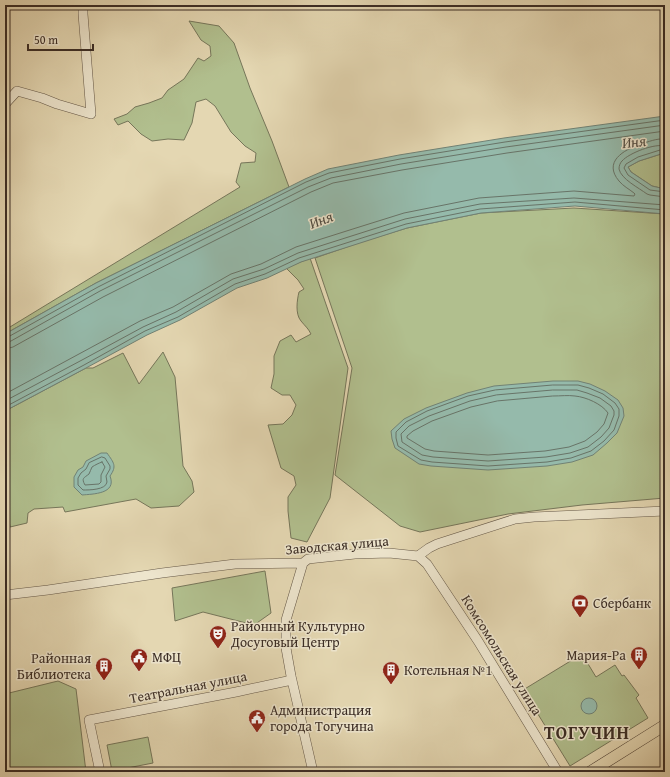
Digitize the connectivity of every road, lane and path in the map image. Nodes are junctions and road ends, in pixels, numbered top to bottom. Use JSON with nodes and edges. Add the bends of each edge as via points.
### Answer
{"nodes":[{"id":1,"x":84,"y":5,"type":"edge"},
{"id":2,"x":5,"y":104,"type":"edge"},
{"id":3,"x":665,"y":511,"type":"edge"},
{"id":4,"x":418,"y":556,"type":"junction"},
{"id":5,"x":303,"y":563,"type":"junction"},
{"id":6,"x":5,"y":595,"type":"edge"},
{"id":7,"x":292,"y":680,"type":"junction"},
{"id":8,"x":665,"y":725,"type":"edge"},
{"id":9,"x":100,"y":772,"type":"edge"},
{"id":10,"x":313,"y":772,"type":"edge"},
{"id":11,"x":558,"y":772,"type":"edge"},
{"id":12,"x":590,"y":772,"type":"edge"}],
"edges":[{"from":1,"to":2,"type":"street","via":[[90,114],[17,90]]},
{"from":3,"to":4,"type":"street","via":[[515,520],[437,544]]},
{"from":4,"to":5,"type":"street","name":"Заводская улица","via":[[389,553],[355,554],[308,559]]},
{"from":4,"to":11,"type":"street","name":"Комсомольская улица","via":[[427,564],[478,641]]},
{"from":5,"to":6,"type":"street","name":"Заводская улица","via":[[235,564]]},
{"from":5,"to":7,"type":"street","via":[[286,620],[286,648]]},
{"from":7,"to":9,"type":"street","name":"Театральная улица","via":[[89,720]]},
{"from":7,"to":10,"type":"street"},
{"from":8,"to":12,"type":"main road"}]}
